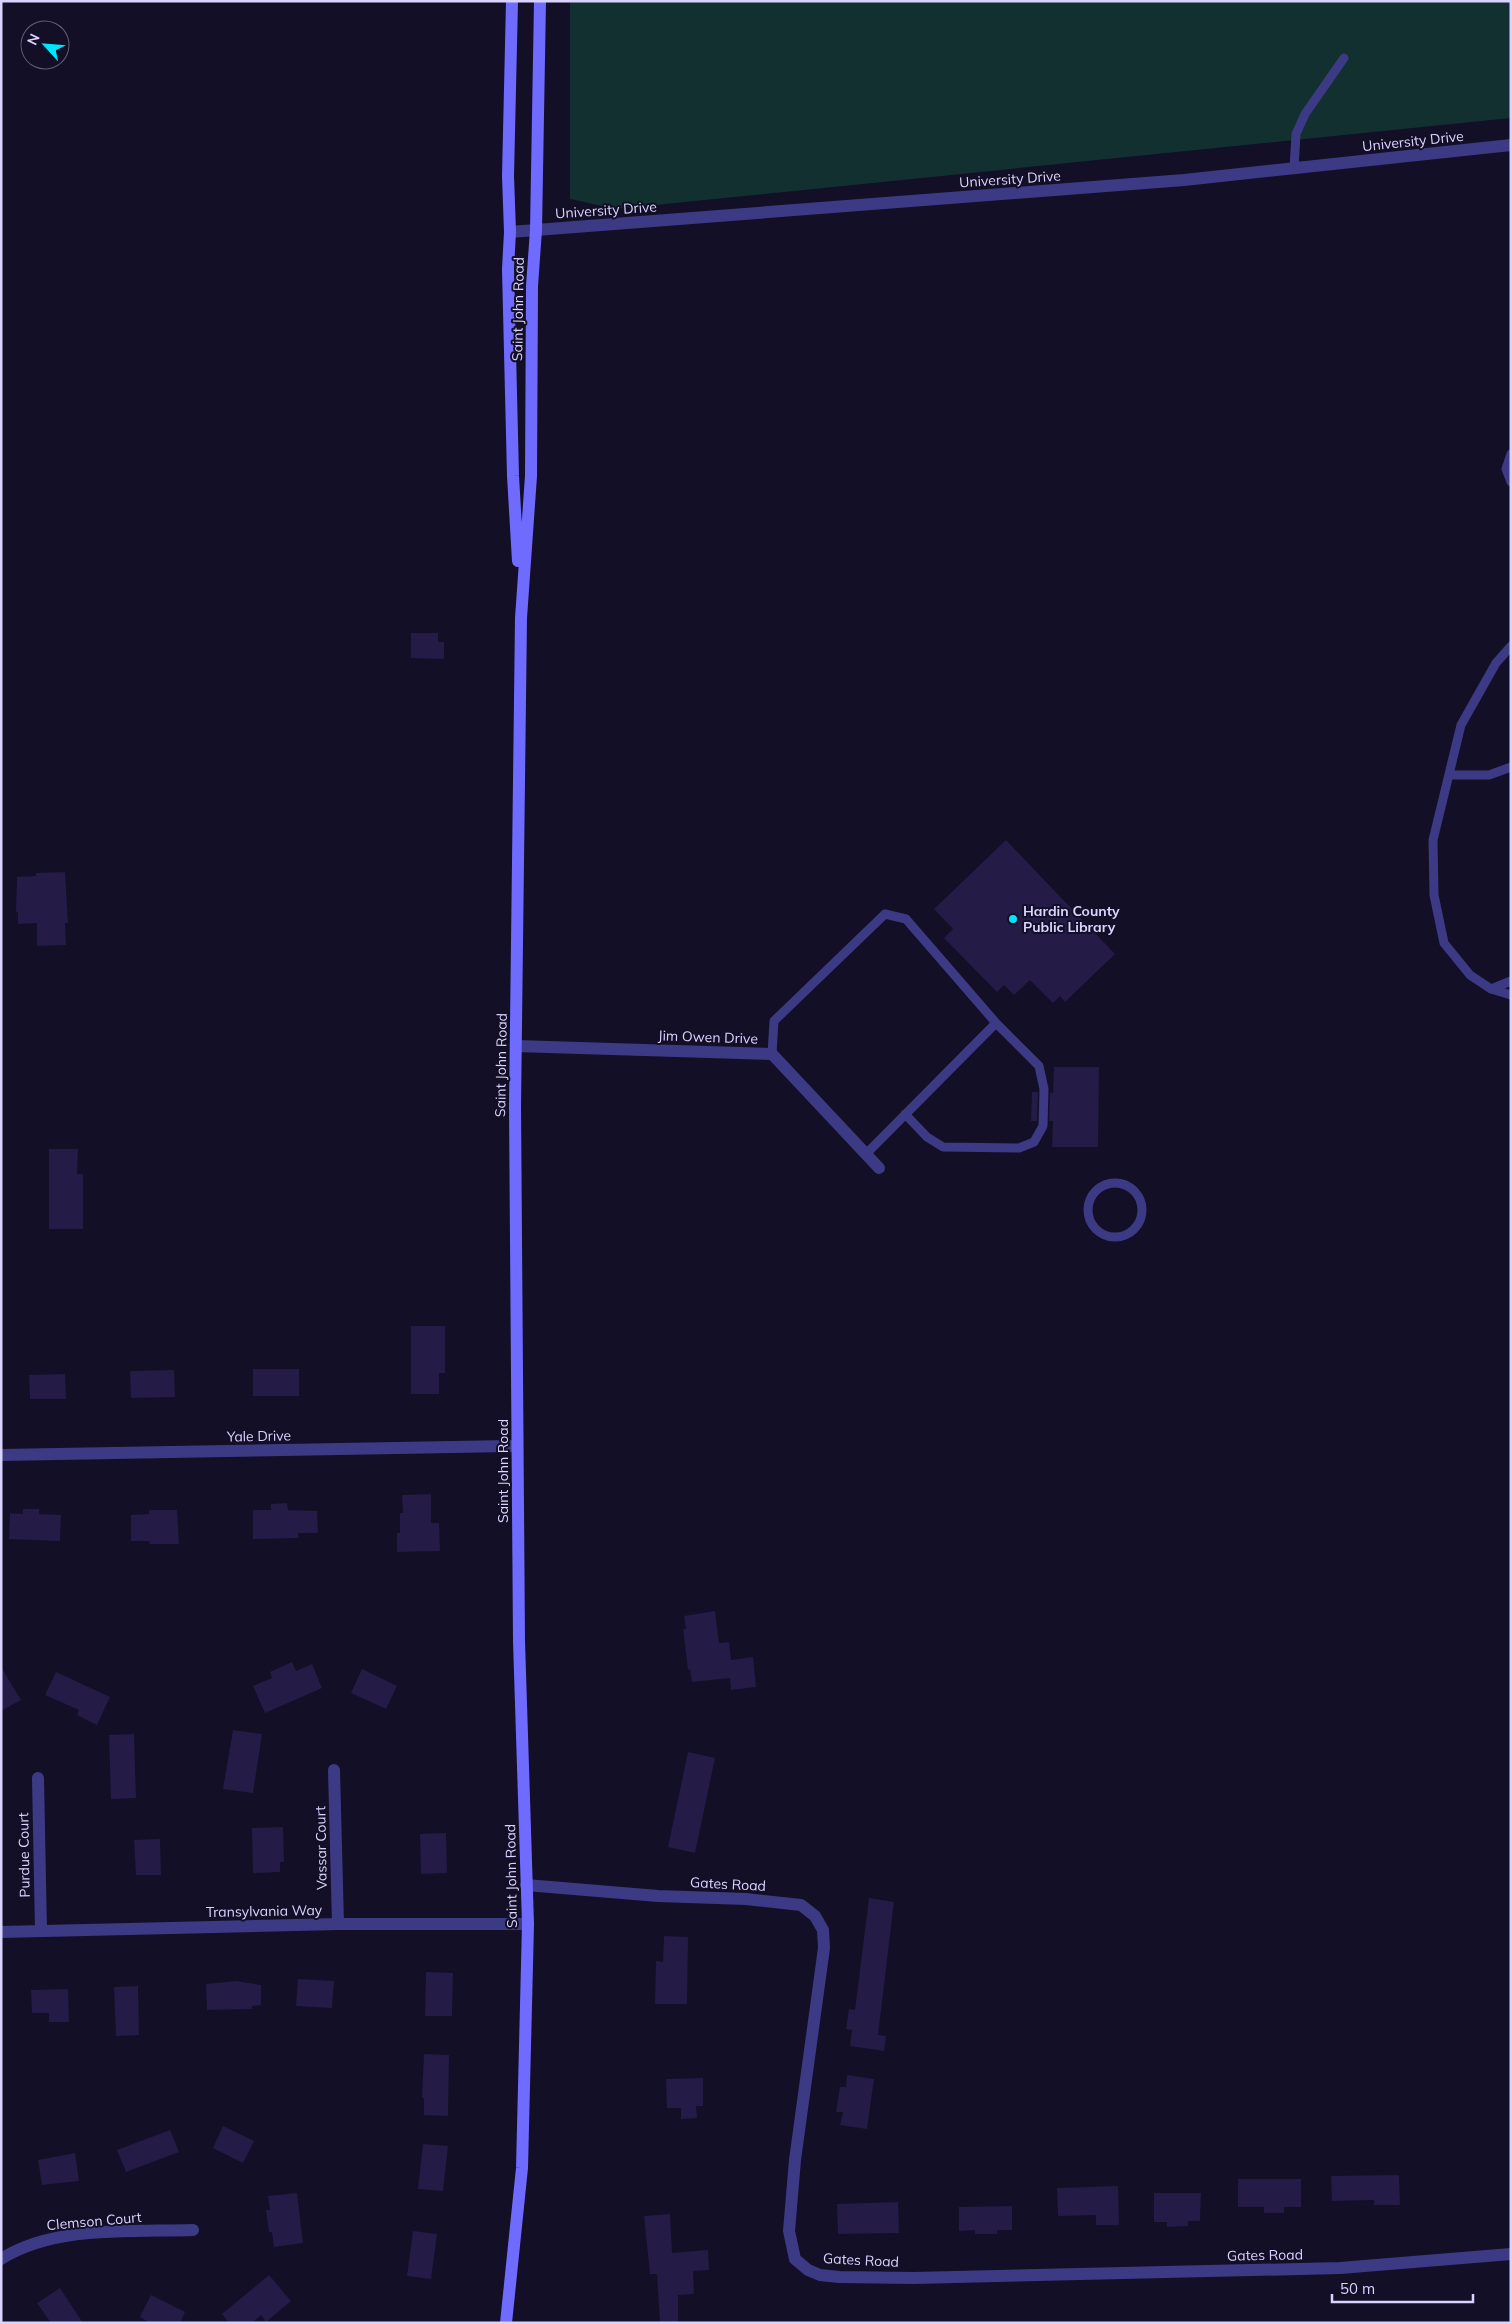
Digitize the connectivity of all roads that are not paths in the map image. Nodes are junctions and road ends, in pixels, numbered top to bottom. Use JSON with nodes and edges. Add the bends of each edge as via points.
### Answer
{"nodes":[{"id":1,"x":512,"y":1,"type":"edge"},
{"id":2,"x":540,"y":1,"type":"edge"},
{"id":3,"x":1344,"y":58,"type":"dead end"},
{"id":4,"x":1511,"y":146,"type":"edge"},
{"id":5,"x":1294,"y":169,"type":"junction"},
{"id":6,"x":536,"y":230,"type":"junction"},
{"id":7,"x":510,"y":232,"type":"junction"},
{"id":8,"x":1511,"y":454,"type":"edge"},
{"id":9,"x":1511,"y":482,"type":"edge"},
{"id":10,"x":521,"y":618,"type":"junction"},
{"id":11,"x":1511,"y":646,"type":"edge"},
{"id":12,"x":1511,"y":767,"type":"edge"},
{"id":13,"x":1449,"y":775,"type":"junction"},
{"id":14,"x":1511,"y":981,"type":"edge"},
{"id":15,"x":1491,"y":989,"type":"junction"},
{"id":16,"x":1511,"y":995,"type":"edge"},
{"id":17,"x":996,"y":1023,"type":"junction"},
{"id":18,"x":516,"y":1046,"type":"junction"},
{"id":19,"x":772,"y":1054,"type":"junction"},
{"id":20,"x":905,"y":1114,"type":"junction"},
{"id":21,"x":866,"y":1154,"type":"junction"},
{"id":22,"x":879,"y":1168,"type":"dead end"},
{"id":23,"x":1095,"y":1228,"type":"joint"},
{"id":24,"x":517,"y":1446,"type":"junction"},
{"id":25,"x":1,"y":1455,"type":"edge"},
{"id":26,"x":334,"y":1770,"type":"dead end"},
{"id":27,"x":38,"y":1778,"type":"dead end"},
{"id":28,"x":526,"y":1884,"type":"junction"},
{"id":29,"x":338,"y":1924,"type":"junction"},
{"id":30,"x":528,"y":1924,"type":"junction"},
{"id":31,"x":41,"y":1930,"type":"junction"},
{"id":32,"x":1,"y":1932,"type":"edge"},
{"id":33,"x":193,"y":2230,"type":"dead end"},
{"id":34,"x":1511,"y":2254,"type":"edge"},
{"id":35,"x":1,"y":2259,"type":"edge"},
{"id":36,"x":506,"y":2323,"type":"edge"}],
"edges":[{"from":1,"to":7,"type":"street","name":"Saint John Road"},
{"from":2,"to":6,"type":"street","name":"Saint John Road"},
{"from":3,"to":5,"type":"lane","via":[[1305,114],[1296,134]]},
{"from":4,"to":5,"type":"street","name":"University Drive"},
{"from":5,"to":6,"type":"street","name":"University Drive"},
{"from":6,"to":7,"type":"street","name":"University Drive"},
{"from":6,"to":10,"type":"street","name":"Saint John Road","via":[[532,286],[531,476]]},
{"from":7,"to":10,"type":"street","name":"Saint John Road","via":[[513,476]]},
{"from":8,"to":9,"type":"lane","via":[[1506,468]]},
{"from":10,"to":18,"type":"street","name":"Saint John Road"},
{"from":11,"to":13,"type":"lane","via":[[1496,663],[1461,725]]},
{"from":12,"to":13,"type":"lane","via":[[1490,775]]},
{"from":13,"to":15,"type":"lane","via":[[1433,840],[1434,895],[1444,943],[1470,975]]},
{"from":14,"to":15,"type":"lane"},
{"from":15,"to":16,"type":"lane"},
{"from":17,"to":19,"type":"lane","via":[[906,919],[885,914],[774,1021]]},
{"from":17,"to":20,"type":"lane"},
{"from":17,"to":20,"type":"lane","via":[[1038,1066],[1044,1089],[1044,1126],[1034,1142],[1019,1148],[943,1147]]},
{"from":18,"to":19,"type":"street","name":"Jim Owen Drive"},
{"from":18,"to":24,"type":"street","name":"Saint John Road"},
{"from":19,"to":21,"type":"street","name":"Jim Owen Drive"},
{"from":20,"to":21,"type":"lane"},
{"from":21,"to":22,"type":"street","name":"Jim Owen Drive"},
{"from":23,"to":23,"type":"lane","via":[[1111,1236],[1120,1236],[1136,1228],[1143,1212],[1138,1194],[1116,1182],[1099,1188],[1089,1203],[1088,1212]]},
{"from":24,"to":25,"type":"street","name":"Yale Drive"},
{"from":24,"to":28,"type":"street","name":"Saint John Road"},
{"from":26,"to":29,"type":"street","name":"Vassar Court"},
{"from":27,"to":31,"type":"street","name":"Purdue Court"},
{"from":28,"to":30,"type":"street","name":"Saint John Road"},
{"from":28,"to":34,"type":"street","name":"Gates Road","via":[[658,1896],[746,1898],[801,1905],[815,1916],[822,1930],[824,1948],[795,2160],[789,2231],[796,2259],[814,2273],[839,2277],[914,2278],[1340,2268]]},
{"from":29,"to":30,"type":"street","name":"Transylvania Way"},
{"from":29,"to":31,"type":"street","name":"Transylvania Way"},
{"from":30,"to":36,"type":"street","name":"Saint John Road","via":[[522,2168]]},
{"from":31,"to":32,"type":"street","name":"Transylvania Way"},
{"from":33,"to":35,"type":"street","name":"Clemson Court","via":[[107,2233],[44,2240]]}]}
